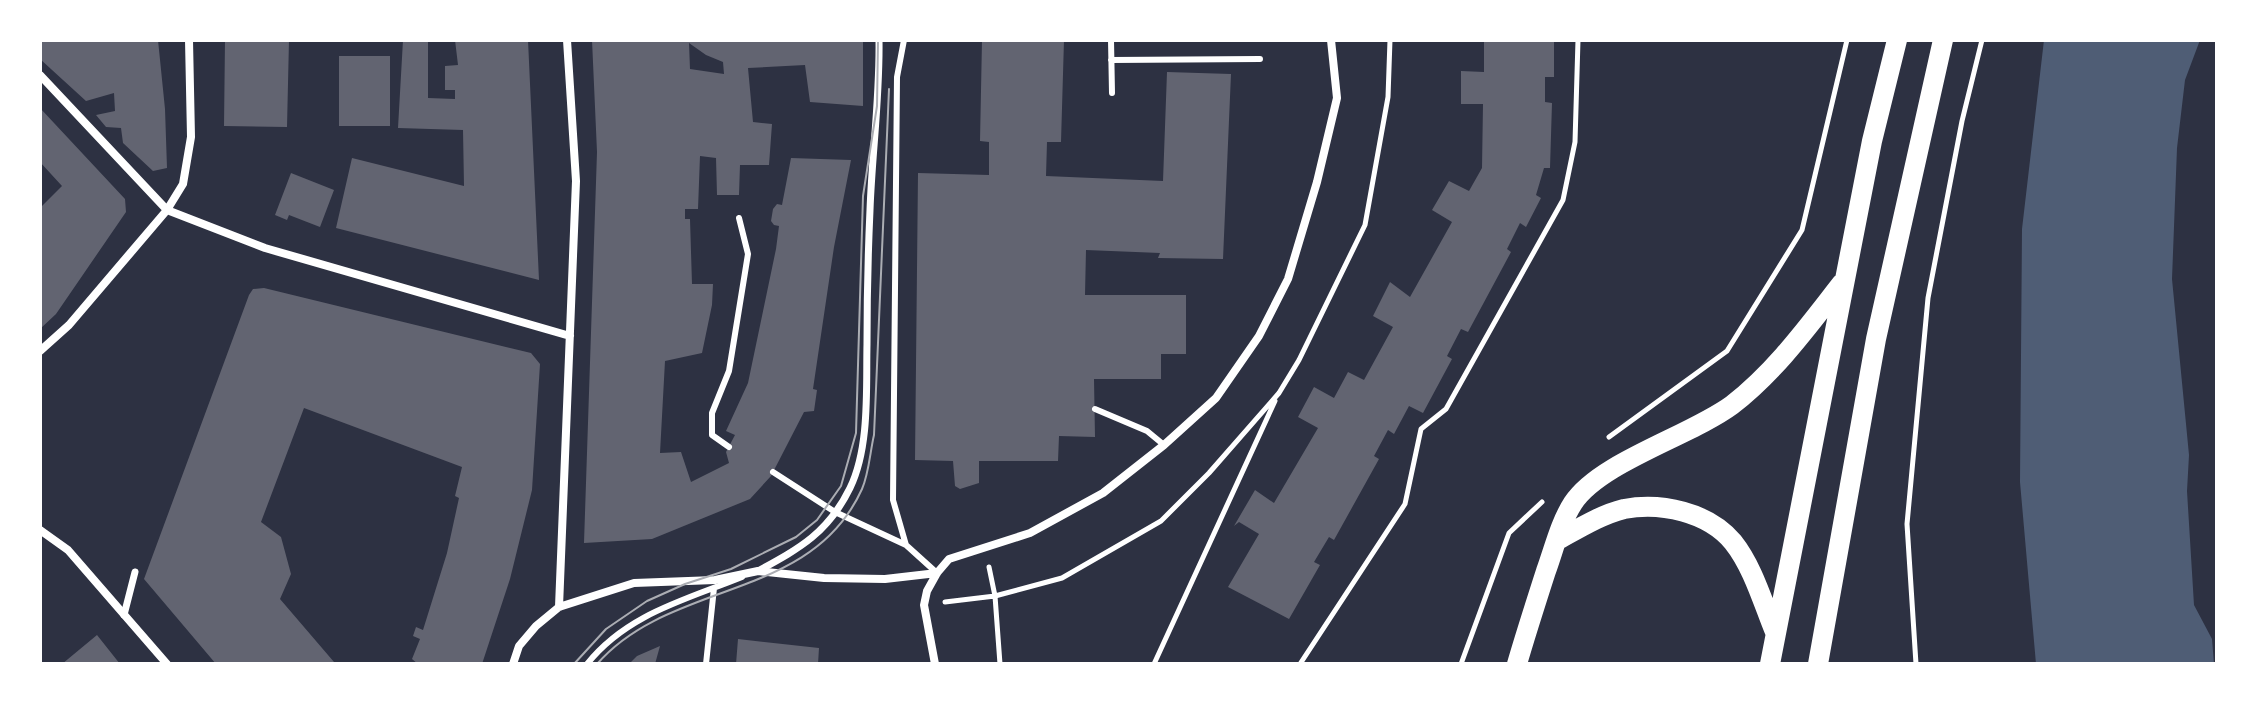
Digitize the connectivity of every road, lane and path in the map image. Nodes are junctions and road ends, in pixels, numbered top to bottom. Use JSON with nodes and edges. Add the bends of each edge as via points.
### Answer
{"nodes":[{"id":1,"x":189,"y":40,"type":"edge"},
{"id":2,"x":567,"y":40,"type":"edge"},
{"id":3,"x":879,"y":40,"type":"edge"},
{"id":4,"x":904,"y":40,"type":"edge"},
{"id":5,"x":1111,"y":40,"type":"edge"},
{"id":6,"x":1331,"y":40,"type":"edge"},
{"id":7,"x":1578,"y":40,"type":"edge"},
{"id":8,"x":1847,"y":40,"type":"edge"},
{"id":9,"x":1897,"y":40,"type":"edge"},
{"id":10,"x":1943,"y":40,"type":"edge"},
{"id":11,"x":1982,"y":40,"type":"edge"},
{"id":12,"x":1260,"y":59,"type":"dead end"},
{"id":13,"x":1111,"y":60,"type":"junction"},
{"id":14,"x":40,"y":75,"type":"edge"},
{"id":15,"x":1112,"y":93,"type":"dead end"},
{"id":16,"x":167,"y":210,"type":"junction"},
{"id":17,"x":739,"y":218,"type":"dead end"},
{"id":18,"x":1845,"y":280,"type":"junction"},
{"id":19,"x":570,"y":336,"type":"junction"},
{"id":20,"x":40,"y":351,"type":"edge"},
{"id":21,"x":1279,"y":393,"type":"dead end"},
{"id":22,"x":1095,"y":409,"type":"dead end"},
{"id":23,"x":1604,"y":440,"type":"dead end"},
{"id":24,"x":1164,"y":445,"type":"junction"},
{"id":25,"x":729,"y":447,"type":"dead end"},
{"id":26,"x":773,"y":472,"type":"dead end"},
{"id":27,"x":1552,"y":492,"type":"dead end"},
{"id":28,"x":835,"y":512,"type":"junction"},
{"id":29,"x":40,"y":530,"type":"edge"},
{"id":30,"x":1556,"y":541,"type":"junction"},
{"id":31,"x":906,"y":545,"type":"junction"},
{"id":32,"x":984,"y":546,"type":"junction"},
{"id":33,"x":758,"y":571,"type":"junction"},
{"id":34,"x":135,"y":572,"type":"dead end"},
{"id":35,"x":937,"y":573,"type":"junction"},
{"id":36,"x":714,"y":584,"type":"junction"},
{"id":37,"x":559,"y":607,"type":"junction"},
{"id":38,"x":124,"y":615,"type":"junction"},
{"id":39,"x":1775,"y":632,"type":"junction"},
{"id":40,"x":167,"y":664,"type":"edge"},
{"id":41,"x":513,"y":664,"type":"edge"},
{"id":42,"x":587,"y":664,"type":"edge"},
{"id":43,"x":706,"y":664,"type":"edge"},
{"id":44,"x":935,"y":664,"type":"edge"},
{"id":45,"x":1000,"y":664,"type":"edge"},
{"id":46,"x":1154,"y":664,"type":"edge"},
{"id":47,"x":1300,"y":664,"type":"edge"},
{"id":48,"x":1461,"y":664,"type":"edge"},
{"id":49,"x":1517,"y":664,"type":"edge"},
{"id":50,"x":1770,"y":664,"type":"edge"},
{"id":51,"x":1818,"y":664,"type":"edge"},
{"id":52,"x":1916,"y":664,"type":"edge"}],
"edges":[{"from":1,"to":16,"type":"street","via":[[191,137],[183,184]]},
{"from":2,"to":19,"type":"street","via":[[576,181]]},
{"from":3,"to":28,"type":"street","via":[[866,403],[858,464]]},
{"from":4,"to":31,"type":"lane","via":[[897,77],[893,500]]},
{"from":5,"to":13,"type":"lane"},
{"from":6,"to":24,"type":"street","via":[[1337,98],[1288,279],[1259,336],[1216,398]]},
{"from":7,"to":47,"type":"path","via":[[1575,142],[1563,200],[1446,409],[1421,429],[1405,504]]},
{"from":8,"to":23,"type":"path","via":[[1802,230],[1727,351]]},
{"from":9,"to":18,"type":"main road"},
{"from":10,"to":51,"type":"main road","via":[[1876,339]]},
{"from":11,"to":52,"type":"path","via":[[1928,298],[1907,524]]},
{"from":12,"to":13,"type":"lane"},
{"from":13,"to":15,"type":"lane"},
{"from":14,"to":16,"type":"street"},
{"from":16,"to":19,"type":"street","via":[[265,248]]},
{"from":16,"to":20,"type":"street","via":[[69,325]]},
{"from":17,"to":25,"type":"lane","via":[[748,254],[729,371],[712,413],[712,435]]},
{"from":18,"to":30,"type":"main road","via":[[1784,356],[1733,404],[1598,479],[1573,502]]},
{"from":18,"to":39,"type":"main road"},
{"from":19,"to":37,"type":"street"},
{"from":21,"to":46,"type":"path"},
{"from":22,"to":24,"type":"lane","via":[[1147,431]]},
{"from":24,"to":32,"type":"street","via":[[1103,493],[1030,533]]},
{"from":26,"to":28,"type":"lane"},
{"from":27,"to":48,"type":"path","via":[[1509,533]]},
{"from":28,"to":31,"type":"lane"},
{"from":28,"to":33,"type":"street","via":[[827,526],[800,548]]},
{"from":29,"to":38,"type":"street","via":[[68,550]]},
{"from":30,"to":39,"type":"main road","via":[[1625,509],[1662,508],[1697,516],[1732,541]]},
{"from":30,"to":49,"type":"main road"},
{"from":31,"to":35,"type":"lane"},
{"from":32,"to":35,"type":"street","via":[[949,559]]},
{"from":32,"to":45,"type":"path","via":[[995,596]]},
{"from":33,"to":35,"type":"street","via":[[885,579]]},
{"from":33,"to":36,"type":"street"},
{"from":34,"to":38,"type":"street"},
{"from":35,"to":44,"type":"street","via":[[924,605]]},
{"from":36,"to":37,"type":"street","via":[[634,583]]},
{"from":36,"to":42,"type":"lane","via":[[632,623]]},
{"from":36,"to":43,"type":"lane"},
{"from":37,"to":41,"type":"street","via":[[519,646]]},
{"from":38,"to":40,"type":"street"},
{"from":39,"to":50,"type":"main road"}]}
